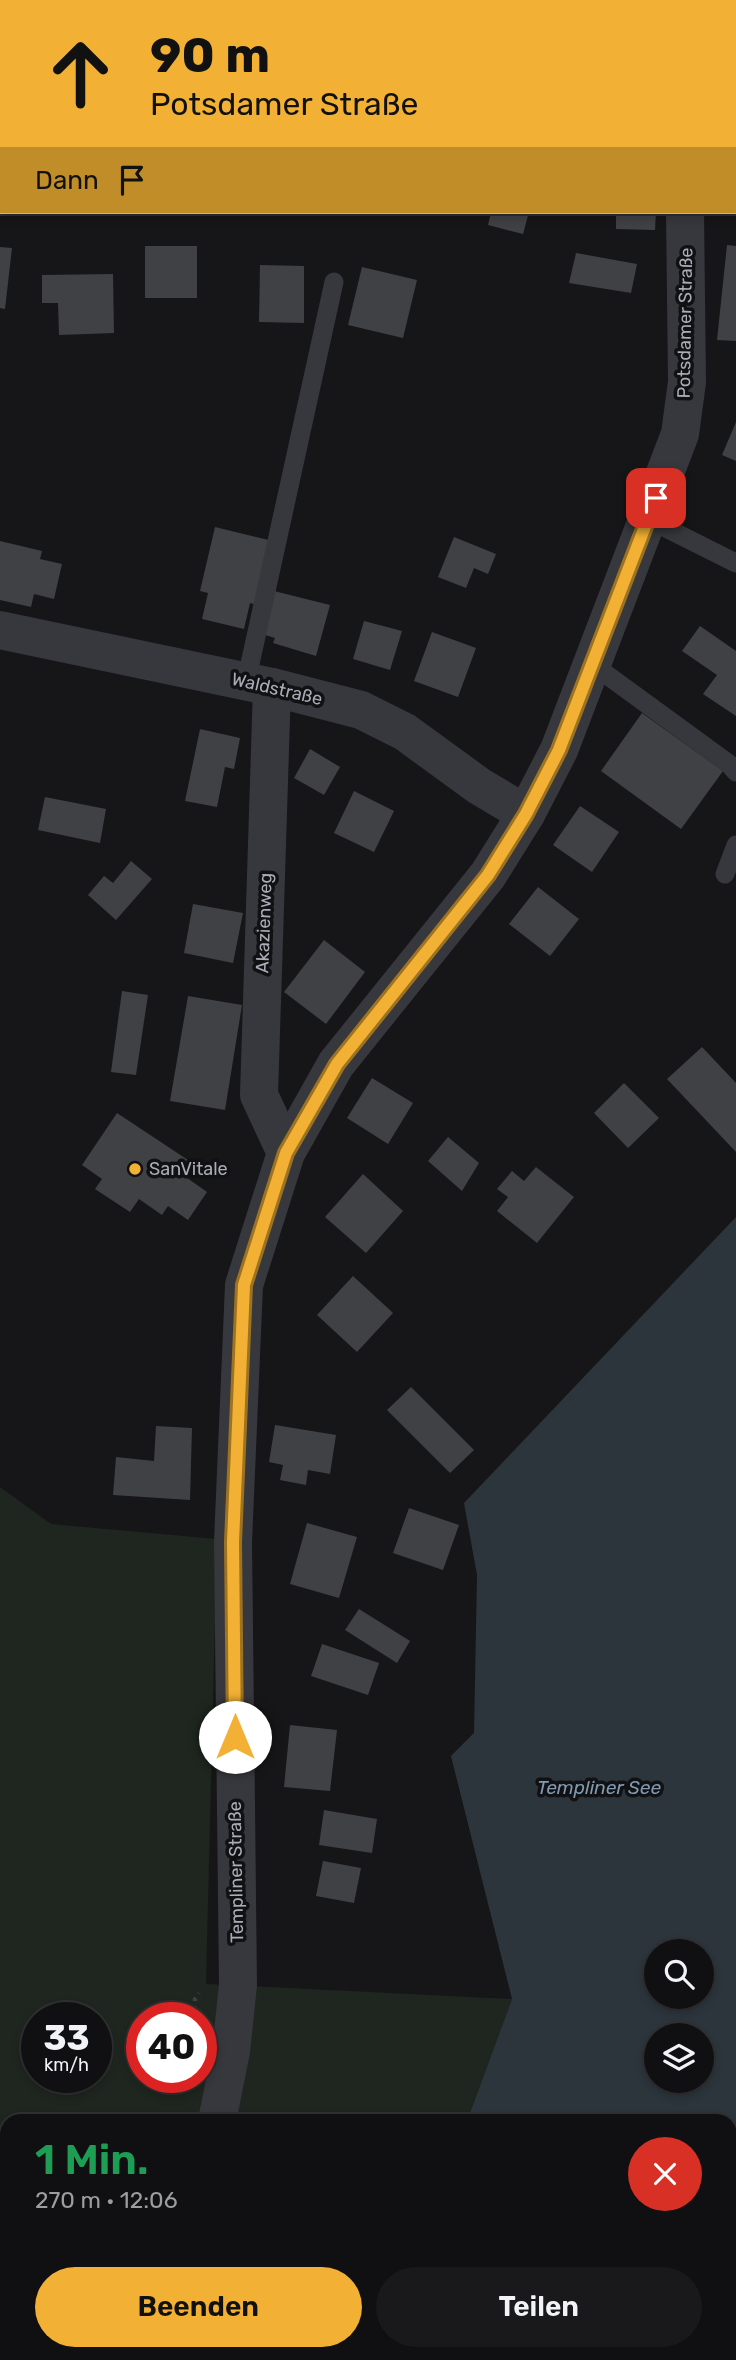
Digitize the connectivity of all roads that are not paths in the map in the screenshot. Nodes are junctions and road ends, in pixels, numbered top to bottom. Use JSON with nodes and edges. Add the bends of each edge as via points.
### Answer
{"nodes":[{"id":1,"x":685,"y":214,"type":"edge"},
{"id":2,"x":334,"y":282,"type":"dead end"},
{"id":3,"x":648,"y":519,"type":"junction"},
{"id":4,"x":736,"y":563,"type":"edge"},
{"id":5,"x":0,"y":630,"type":"edge"},
{"id":6,"x":592,"y":664,"type":"junction"},
{"id":7,"x":259,"y":684,"type":"junction"},
{"id":8,"x":736,"y":772,"type":"edge"},
{"id":9,"x":526,"y":814,"type":"junction"},
{"id":10,"x":736,"y":845,"type":"edge"},
{"id":11,"x":726,"y":874,"type":"dead end"},
{"id":12,"x":286,"y":1153,"type":"junction"},
{"id":13,"x":244,"y":1285,"type":"joint"},
{"id":14,"x":218,"y":2114,"type":"edge"}],
"edges":[{"from":1,"to":3,"type":"street","name":"Potsdamer Straße","via":[[687,382],[680,434]]},
{"from":2,"to":7,"type":"lane"},
{"from":3,"to":4,"type":"lane"},
{"from":3,"to":6,"type":"street","name":"Potsdamer Straße"},
{"from":5,"to":7,"type":"street","name":"Waldstraße"},
{"from":6,"to":8,"type":"lane"},
{"from":6,"to":9,"type":"street","name":"Potsdamer Straße","via":[[559,750]]},
{"from":7,"to":9,"type":"street","name":"Waldstraße","via":[[361,710],[405,732]]},
{"from":7,"to":12,"type":"street","name":"Akazienweg","via":[[259,1095]]},
{"from":9,"to":12,"type":"street","name":"Potsdamer Straße","via":[[488,875],[337,1064]]},
{"from":10,"to":11,"type":"lane"},
{"from":12,"to":13,"type":"street","name":"Potsdamer Straße"},
{"from":13,"to":14,"type":"street","name":"Templiner Straße","via":[[233,1542],[238,1984],[232,2051]]}]}
